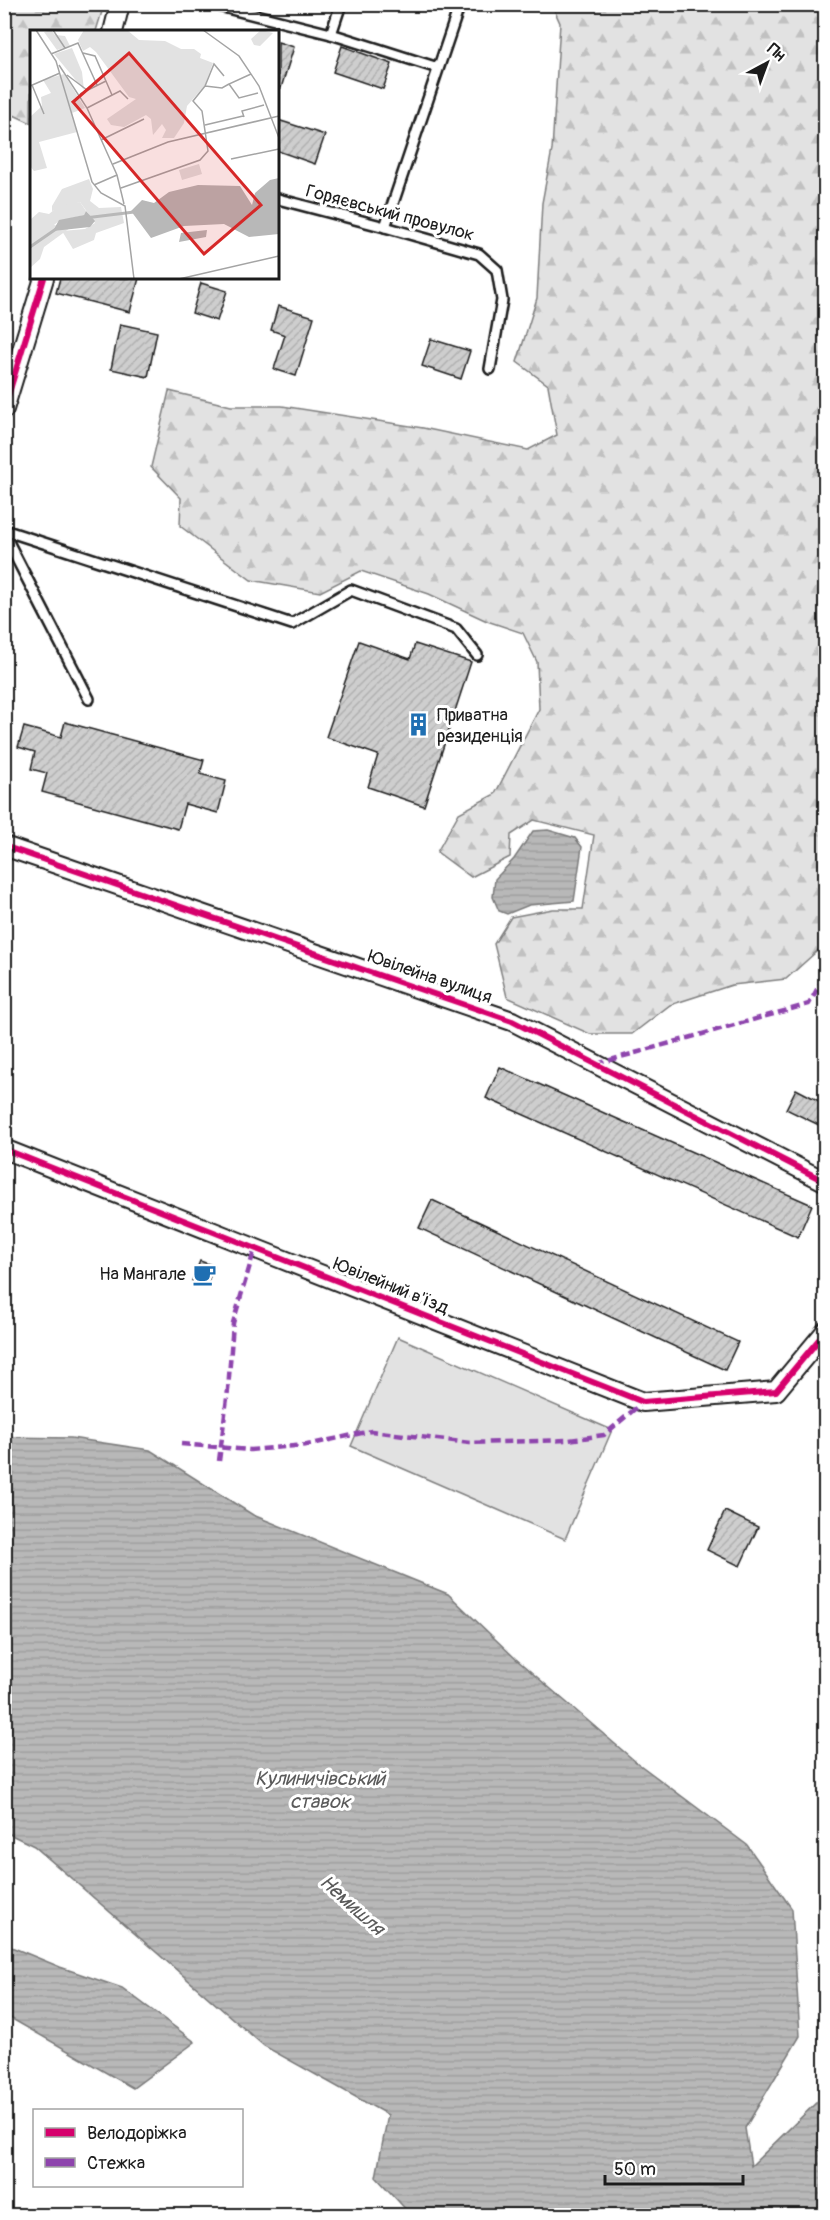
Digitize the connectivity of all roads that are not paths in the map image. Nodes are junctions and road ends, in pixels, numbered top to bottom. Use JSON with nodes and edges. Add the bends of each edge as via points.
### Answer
{"nodes":[{"id":1,"x":120,"y":4,"type":"edge"},
{"id":2,"x":341,"y":4,"type":"edge"},
{"id":3,"x":460,"y":4,"type":"edge"},
{"id":4,"x":212,"y":5,"type":"edge"},
{"id":5,"x":114,"y":30,"type":"edge"},
{"id":6,"x":331,"y":34,"type":"junction"},
{"id":7,"x":438,"y":68,"type":"junction"},
{"id":8,"x":279,"y":199,"type":"edge"},
{"id":9,"x":385,"y":227,"type":"junction"},
{"id":10,"x":44,"y":279,"type":"edge"},
{"id":11,"x":490,"y":369,"type":"dead end"},
{"id":12,"x":4,"y":409,"type":"edge"},
{"id":13,"x":4,"y":532,"type":"edge"},
{"id":14,"x":477,"y":655,"type":"dead end"},
{"id":15,"x":89,"y":699,"type":"dead end"},
{"id":16,"x":4,"y":846,"type":"edge"},
{"id":17,"x":4,"y":1149,"type":"edge"},
{"id":18,"x":825,"y":1182,"type":"edge"},
{"id":19,"x":825,"y":1331,"type":"edge"}],
"edges":[{"from":1,"to":5,"type":"street"},
{"from":2,"to":6,"type":"lane"},
{"from":3,"to":7,"type":"lane"},
{"from":4,"to":6,"type":"lane"},
{"from":6,"to":7,"type":"lane"},
{"from":7,"to":9,"type":"lane"},
{"from":8,"to":9,"type":"lane","name":"Горяєвський провулок"},
{"from":9,"to":11,"type":"lane","name":"Горяєвський провулок","via":[[479,254],[497,270],[502,300]]},
{"from":10,"to":12,"type":"street"},
{"from":13,"to":14,"type":"lane","via":[[292,624],[351,590],[456,629]]},
{"from":13,"to":15,"type":"lane"},
{"from":16,"to":18,"type":"street","name":"Ювілейна вулиця","via":[[512,1021]]},
{"from":17,"to":19,"type":"street","name":"Ювілейний в'їзд","via":[[643,1402],[776,1391]]}]}
